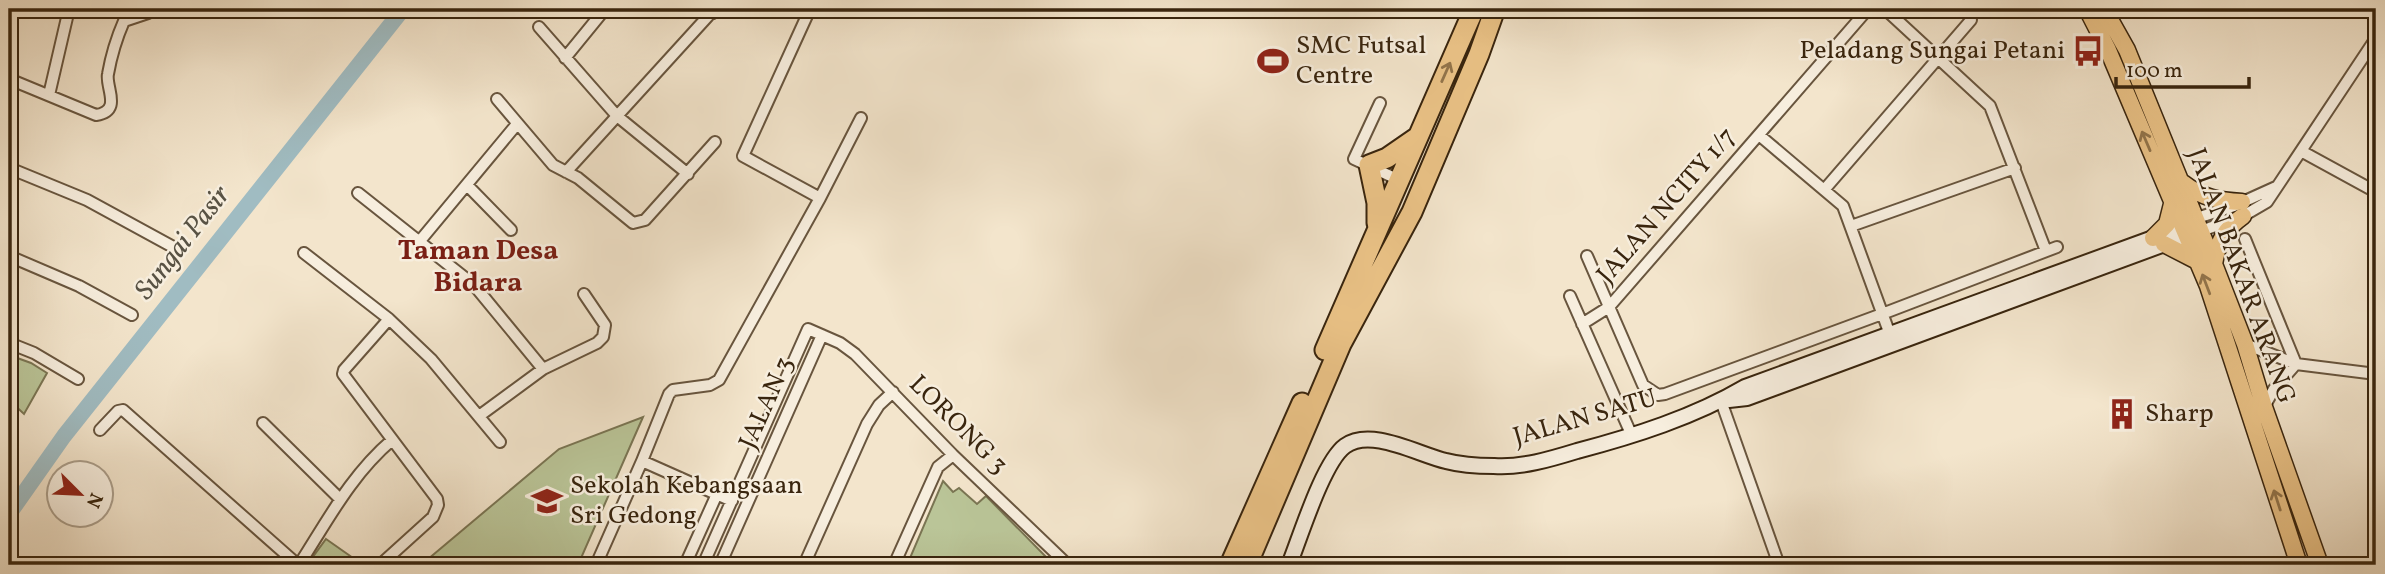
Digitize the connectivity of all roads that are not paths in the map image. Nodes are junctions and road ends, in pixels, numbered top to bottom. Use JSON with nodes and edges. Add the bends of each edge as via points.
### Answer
{"nodes":[{"id":1,"x":69,"y":9,"type":"edge"},
{"id":2,"x":152,"y":9,"type":"edge"},
{"id":3,"x":605,"y":9,"type":"edge"},
{"id":4,"x":810,"y":9,"type":"edge"},
{"id":5,"x":1474,"y":9,"type":"edge"},
{"id":6,"x":1495,"y":9,"type":"edge"},
{"id":7,"x":1868,"y":9,"type":"edge"},
{"id":8,"x":1885,"y":9,"type":"edge"},
{"id":9,"x":2087,"y":9,"type":"edge"},
{"id":10,"x":2104,"y":9,"type":"edge"},
{"id":11,"x":713,"y":13,"type":"dead end"},
{"id":12,"x":1970,"y":20,"type":"dead end"},
{"id":13,"x":539,"y":27,"type":"dead end"},
{"id":14,"x":2376,"y":38,"type":"edge"},
{"id":15,"x":1479,"y":54,"type":"junction"},
{"id":16,"x":565,"y":58,"type":"junction"},
{"id":17,"x":1938,"y":58,"type":"junction"},
{"id":18,"x":9,"y":79,"type":"edge"},
{"id":19,"x":49,"y":95,"type":"junction"},
{"id":20,"x":498,"y":99,"type":"dead end"},
{"id":21,"x":1380,"y":103,"type":"dead end"},
{"id":22,"x":617,"y":116,"type":"junction"},
{"id":23,"x":861,"y":118,"type":"dead end"},
{"id":24,"x":517,"y":124,"type":"junction"},
{"id":25,"x":1759,"y":135,"type":"junction"},
{"id":26,"x":1417,"y":138,"type":"junction"},
{"id":27,"x":715,"y":142,"type":"dead end"},
{"id":28,"x":2301,"y":151,"type":"junction"},
{"id":29,"x":1369,"y":165,"type":"junction"},
{"id":30,"x":2015,"y":168,"type":"junction"},
{"id":31,"x":9,"y":169,"type":"edge"},
{"id":32,"x":566,"y":172,"type":"junction"},
{"id":33,"x":688,"y":174,"type":"junction"},
{"id":34,"x":1399,"y":180,"type":"junction"},
{"id":35,"x":2183,"y":183,"type":"junction"},
{"id":36,"x":467,"y":186,"type":"junction"},
{"id":37,"x":1824,"y":190,"type":"junction"},
{"id":38,"x":2376,"y":192,"type":"edge"},
{"id":39,"x":358,"y":193,"type":"dead end"},
{"id":40,"x":820,"y":198,"type":"junction"},
{"id":41,"x":2172,"y":204,"type":"junction"},
{"id":42,"x":2243,"y":209,"type":"junction"},
{"id":43,"x":1851,"y":226,"type":"junction"},
{"id":44,"x":2191,"y":228,"type":"junction"},
{"id":45,"x":511,"y":230,"type":"dead end"},
{"id":46,"x":1377,"y":231,"type":"junction"},
{"id":47,"x":2245,"y":239,"type":"dead end"},
{"id":48,"x":2159,"y":241,"type":"junction"},
{"id":49,"x":419,"y":242,"type":"junction"},
{"id":50,"x":175,"y":248,"type":"dead end"},
{"id":51,"x":304,"y":253,"type":"dead end"},
{"id":52,"x":9,"y":256,"type":"edge"},
{"id":53,"x":1587,"y":256,"type":"dead end"},
{"id":54,"x":2197,"y":261,"type":"junction"},
{"id":55,"x":2214,"y":264,"type":"junction"},
{"id":56,"x":584,"y":295,"type":"dead end"},
{"id":57,"x":1570,"y":296,"type":"dead end"},
{"id":58,"x":1609,"y":307,"type":"junction"},
{"id":59,"x":1882,"y":314,"type":"junction"},
{"id":60,"x":132,"y":315,"type":"dead end"},
{"id":61,"x":389,"y":319,"type":"junction"},
{"id":62,"x":1582,"y":324,"type":"junction"},
{"id":63,"x":822,"y":335,"type":"junction"},
{"id":64,"x":1892,"y":338,"type":"junction"},
{"id":65,"x":9,"y":343,"type":"edge"},
{"id":66,"x":1341,"y":344,"type":"junction"},
{"id":67,"x":2245,"y":344,"type":"junction"},
{"id":68,"x":2296,"y":364,"type":"junction"},
{"id":69,"x":543,"y":369,"type":"junction"},
{"id":70,"x":2376,"y":374,"type":"edge"},
{"id":71,"x":78,"y":379,"type":"dead end"},
{"id":72,"x":893,"y":392,"type":"junction"},
{"id":73,"x":1721,"y":401,"type":"junction"},
{"id":74,"x":2264,"y":407,"type":"junction"},
{"id":75,"x":479,"y":416,"type":"junction"},
{"id":76,"x":263,"y":423,"type":"dead end"},
{"id":77,"x":100,"y":430,"type":"dead end"},
{"id":78,"x":1632,"y":436,"type":"junction"},
{"id":79,"x":391,"y":440,"type":"junction"},
{"id":80,"x":500,"y":442,"type":"dead end"},
{"id":81,"x":953,"y":455,"type":"junction"},
{"id":82,"x":642,"y":461,"type":"junction"},
{"id":83,"x":717,"y":494,"type":"junction"},
{"id":84,"x":339,"y":498,"type":"junction"},
{"id":85,"x":732,"y":501,"type":"junction"},
{"id":86,"x":299,"y":565,"type":"edge"},
{"id":87,"x":380,"y":565,"type":"edge"},
{"id":88,"x":596,"y":565,"type":"edge"},
{"id":89,"x":685,"y":565,"type":"edge"},
{"id":90,"x":703,"y":565,"type":"edge"},
{"id":91,"x":720,"y":565,"type":"edge"},
{"id":92,"x":804,"y":565,"type":"edge"},
{"id":93,"x":894,"y":565,"type":"edge"},
{"id":94,"x":1068,"y":565,"type":"edge"},
{"id":95,"x":1230,"y":565,"type":"edge"},
{"id":96,"x":1247,"y":565,"type":"edge"},
{"id":97,"x":1289,"y":565,"type":"edge"},
{"id":98,"x":1779,"y":565,"type":"edge"},
{"id":99,"x":2298,"y":565,"type":"edge"},
{"id":100,"x":2320,"y":565,"type":"edge"}],
"edges":[{"from":1,"to":19,"type":"street"},
{"from":2,"to":19,"type":"street","via":[[124,21],[107,76],[112,93],[106,111],[96,115]]},
{"from":3,"to":16,"type":"street"},
{"from":4,"to":40,"type":"street","via":[[743,156]]},
{"from":26,"to":5,"type":"highway","one_way":true},
{"from":6,"to":15,"type":"highway"},
{"from":7,"to":25,"type":"street","name":"JALAN NCITY 1/7"},
{"from":8,"to":17,"type":"street"},
{"from":41,"to":9,"type":"main road","name":"JALAN BAKAR ARANG","one_way":true},
{"from":10,"to":35,"type":"main road","name":"JALAN BAKAR ARANG","via":[[2127,50]]},
{"from":11,"to":22,"type":"street"},
{"from":12,"to":17,"type":"street"},
{"from":13,"to":16,"type":"street"},
{"from":14,"to":28,"type":"street"},
{"from":15,"to":34,"type":"highway","via":[[1451,96],[1414,172]]},
{"from":15,"to":66,"type":"highway","via":[[1412,212]]},
{"from":16,"to":22,"type":"street"},
{"from":17,"to":30,"type":"street","via":[[1990,106]]},
{"from":17,"to":37,"type":"street"},
{"from":18,"to":19,"type":"street"},
{"from":20,"to":24,"type":"street"},
{"from":21,"to":29,"type":"street","via":[[1354,159]]},
{"from":22,"to":32,"type":"street"},
{"from":22,"to":33,"type":"street"},
{"from":23,"to":40,"type":"street"},
{"from":24,"to":32,"type":"street"},
{"from":24,"to":36,"type":"street"},
{"from":25,"to":37,"type":"street"},
{"from":25,"to":58,"type":"street","name":"JALAN NCITY 1/7"},
{"from":26,"to":29,"type":"highway"},
{"from":26,"to":34,"type":"highway"},
{"from":27,"to":33,"type":"street"},
{"from":28,"to":38,"type":"street"},
{"from":28,"to":42,"type":"street","via":[[2267,202]]},
{"from":29,"to":34,"type":"street"},
{"from":29,"to":46,"type":"highway"},
{"from":30,"to":43,"type":"street"},
{"from":30,"to":59,"type":"street","via":[[2051,249]]},
{"from":31,"to":50,"type":"street","via":[[87,200]]},
{"from":32,"to":33,"type":"street","via":[[636,223],[645,220]]},
{"from":34,"to":46,"type":"highway"},
{"from":34,"to":66,"type":"highway","via":[[1402,203]]},
{"from":35,"to":42,"type":"main road","via":[[2195,193]]},
{"from":35,"to":44,"type":"main road","name":"JALAN BAKAR ARANG"},
{"from":36,"to":45,"type":"street"},
{"from":36,"to":49,"type":"street"},
{"from":37,"to":43,"type":"street","via":[[1843,206]]},
{"from":39,"to":49,"type":"street"},
{"from":40,"to":82,"type":"street","via":[[719,380],[669,394]]},
{"from":41,"to":44,"type":"main road","name":"JALAN BAKAR ARANG"},
{"from":41,"to":48,"type":"main road"},
{"from":42,"to":44,"type":"street"},
{"from":42,"to":55,"type":"main road","via":[[2222,235]]},
{"from":43,"to":59,"type":"street"},
{"from":44,"to":48,"type":"main road","name":"JALAN SATU"},
{"from":44,"to":54,"type":"main road","name":"JALAN BAKAR ARANG"},
{"from":44,"to":55,"type":"main road","name":"JALAN BAKAR ARANG"},
{"from":46,"to":95,"type":"highway"},
{"from":47,"to":68,"type":"street"},
{"from":48,"to":54,"type":"main road"},
{"from":48,"to":64,"type":"main road","name":"JALAN SATU"},
{"from":49,"to":69,"type":"street","via":[[474,285]]},
{"from":51,"to":61,"type":"street"},
{"from":52,"to":60,"type":"street"},
{"from":53,"to":58,"type":"street"},
{"from":99,"to":54,"type":"main road","name":"JALAN BAKAR ARANG","one_way":true},
{"from":55,"to":67,"type":"main road","name":"JALAN BAKAR ARANG"},
{"from":56,"to":69,"type":"street","via":[[606,325],[603,337]]},
{"from":57,"to":62,"type":"street"},
{"from":58,"to":59,"type":"street","via":[[1643,385],[1658,395]]},
{"from":58,"to":62,"type":"street","name":"JALAN NCITY 1/7"},
{"from":59,"to":64,"type":"street"},
{"from":61,"to":75,"type":"street","via":[[419,346]]},
{"from":61,"to":79,"type":"street","via":[[343,374]]},
{"from":62,"to":78,"type":"street"},
{"from":63,"to":72,"type":"street","name":"LORONG 3","via":[[855,354]]},
{"from":63,"to":85,"type":"street","name":"LORONG 3","via":[[808,329]]},
{"from":63,"to":91,"type":"street","name":"JALAN 3"},
{"from":64,"to":73,"type":"main road","name":"JALAN SATU","via":[[1745,387]]},
{"from":65,"to":71,"type":"street"},
{"from":66,"to":96,"type":"highway"},
{"from":67,"to":68,"type":"street"},
{"from":67,"to":74,"type":"main road","name":"JALAN BAKAR ARANG"},
{"from":68,"to":70,"type":"street"},
{"from":68,"to":74,"type":"street"},
{"from":69,"to":75,"type":"street"},
{"from":72,"to":81,"type":"street","name":"LORONG 3"},
{"from":72,"to":92,"type":"street","via":[[867,424]]},
{"from":73,"to":78,"type":"main road","name":"JALAN SATU"},
{"from":73,"to":98,"type":"street"},
{"from":74,"to":100,"type":"main road","name":"JALAN BAKAR ARANG"},
{"from":75,"to":80,"type":"street"},
{"from":76,"to":84,"type":"street"},
{"from":77,"to":86,"type":"street","via":[[123,410]]},
{"from":78,"to":97,"type":"main road","name":"JALAN SATU","via":[[1545,460],[1498,467],[1448,462],[1381,441],[1357,440],[1345,446],[1327,471]]},
{"from":79,"to":84,"type":"street"},
{"from":79,"to":87,"type":"street","via":[[438,505],[433,517]]},
{"from":81,"to":93,"type":"street","via":[[938,467]]},
{"from":81,"to":94,"type":"street","name":"LORONG 3"},
{"from":82,"to":83,"type":"street"},
{"from":82,"to":88,"type":"street"},
{"from":83,"to":85,"type":"street"},
{"from":83,"to":89,"type":"street"},
{"from":84,"to":86,"type":"street"},
{"from":85,"to":90,"type":"street"}]}
